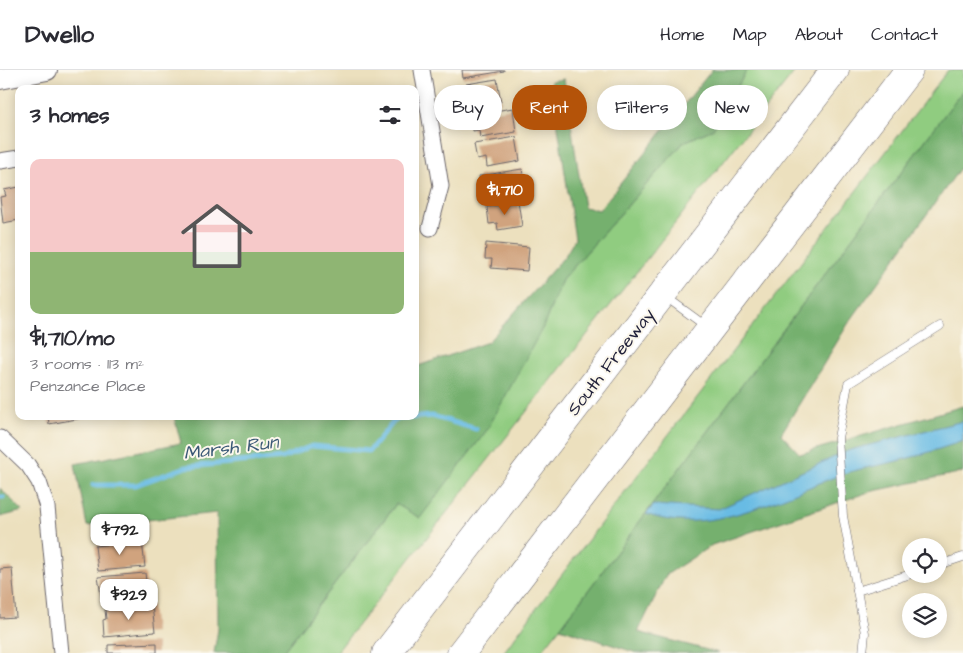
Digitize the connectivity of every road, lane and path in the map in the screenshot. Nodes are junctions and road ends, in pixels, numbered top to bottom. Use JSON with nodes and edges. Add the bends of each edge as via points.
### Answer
{"nodes":[{"id":1,"x":47,"y":70,"type":"edge"},
{"id":2,"x":422,"y":70,"type":"edge"},
{"id":3,"x":835,"y":70,"type":"edge"},
{"id":4,"x":909,"y":70,"type":"edge"},
{"id":5,"x":0,"y":78,"type":"edge"},
{"id":6,"x":15,"y":159,"type":"edge"},
{"id":7,"x":0,"y":161,"type":"edge"},
{"id":8,"x":430,"y":228,"type":"dead end"},
{"id":9,"x":662,"y":295,"type":"junction"},
{"id":10,"x":940,"y":326,"type":"dead end"},
{"id":11,"x":710,"y":328,"type":"junction"},
{"id":12,"x":0,"y":438,"type":"edge"},
{"id":13,"x":963,"y":556,"type":"edge"},
{"id":14,"x":947,"y":561,"type":"edge"},
{"id":15,"x":902,"y":577,"type":"edge"},
{"id":16,"x":857,"y":591,"type":"junction"},
{"id":17,"x":58,"y":653,"type":"edge"},
{"id":18,"x":386,"y":653,"type":"edge"},
{"id":19,"x":460,"y":653,"type":"edge"},
{"id":20,"x":863,"y":653,"type":"edge"}],
"edges":[{"from":1,"to":5,"type":"street"},
{"from":2,"to":8,"type":"street","via":[[441,186]]},
{"from":3,"to":9,"type":"highway","name":"South Freeway"},
{"from":4,"to":11,"type":"highway"},
{"from":6,"to":7,"type":"street"},
{"from":9,"to":11,"type":"lane"},
{"from":9,"to":18,"type":"highway","name":"South Freeway"},
{"from":10,"to":16,"type":"lane","via":[[848,384],[838,438],[843,516]]},
{"from":11,"to":19,"type":"highway"},
{"from":12,"to":17,"type":"street","via":[[39,482],[47,507]]},
{"from":13,"to":14,"type":"lane"},
{"from":15,"to":16,"type":"lane"},
{"from":16,"to":20,"type":"lane","via":[[865,633]]}]}
